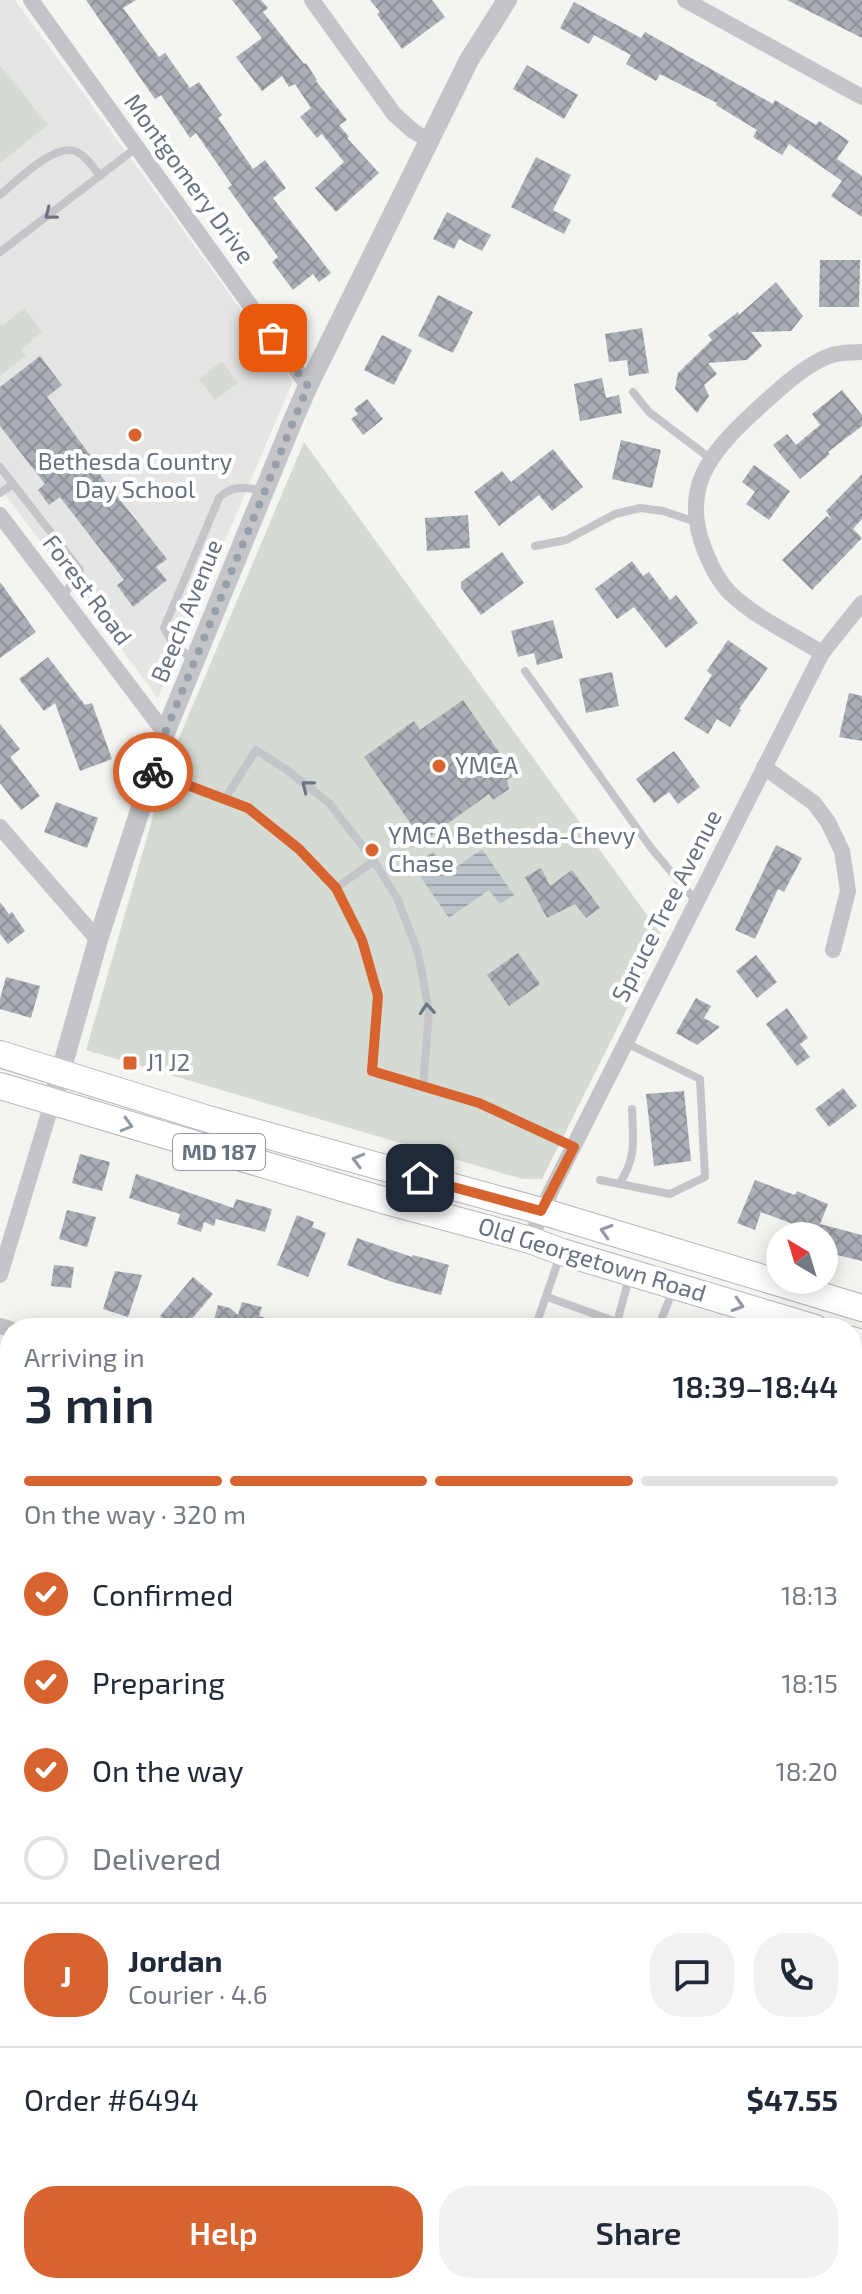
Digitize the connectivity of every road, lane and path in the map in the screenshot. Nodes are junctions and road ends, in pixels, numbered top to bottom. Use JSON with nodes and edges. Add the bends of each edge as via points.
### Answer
{"nodes":[{"id":1,"x":31,"y":0,"type":"edge"},
{"id":2,"x":312,"y":0,"type":"edge"},
{"id":3,"x":507,"y":0,"type":"edge"},
{"id":4,"x":685,"y":0,"type":"edge"},
{"id":5,"x":862,"y":97,"type":"edge"},
{"id":6,"x":428,"y":140,"type":"junction"},
{"id":7,"x":136,"y":148,"type":"junction"},
{"id":8,"x":100,"y":176,"type":"junction"},
{"id":9,"x":0,"y":195,"type":"edge"},
{"id":10,"x":0,"y":252,"type":"edge"},
{"id":11,"x":862,"y":352,"type":"edge"},
{"id":12,"x":308,"y":386,"type":"junction"},
{"id":13,"x":633,"y":392,"type":"dead end"},
{"id":14,"x":711,"y":459,"type":"junction"},
{"id":15,"x":0,"y":467,"type":"edge"},
{"id":16,"x":13,"y":484,"type":"junction"},
{"id":17,"x":264,"y":491,"type":"junction"},
{"id":18,"x":0,"y":493,"type":"edge"},
{"id":19,"x":0,"y":515,"type":"edge"},
{"id":20,"x":697,"y":523,"type":"junction"},
{"id":21,"x":535,"y":546,"type":"dead end"},
{"id":22,"x":62,"y":597,"type":"junction"},
{"id":23,"x":862,"y":603,"type":"edge"},
{"id":24,"x":822,"y":653,"type":"junction"},
{"id":25,"x":194,"y":661,"type":"junction"},
{"id":26,"x":525,"y":671,"type":"dead end"},
{"id":27,"x":165,"y":733,"type":"junction"},
{"id":28,"x":764,"y":767,"type":"junction"},
{"id":29,"x":153,"y":772,"type":"junction"},
{"id":30,"x":225,"y":799,"type":"junction"},
{"id":31,"x":0,"y":827,"type":"edge"},
{"id":32,"x":374,"y":861,"type":"junction"},
{"id":33,"x":336,"y":888,"type":"junction"},
{"id":34,"x":696,"y":901,"type":"junction"},
{"id":35,"x":98,"y":940,"type":"junction"},
{"id":36,"x":833,"y":950,"type":"dead end"},
{"id":37,"x":625,"y":1043,"type":"junction"},
{"id":38,"x":0,"y":1054,"type":"edge"},
{"id":39,"x":61,"y":1073,"type":"junction"},
{"id":40,"x":0,"y":1086,"type":"edge"},
{"id":41,"x":423,"y":1086,"type":"junction"},
{"id":42,"x":52,"y":1103,"type":"junction"},
{"id":43,"x":632,"y":1109,"type":"dead end"},
{"id":44,"x":574,"y":1147,"type":"junction"},
{"id":45,"x":600,"y":1180,"type":"dead end"},
{"id":46,"x":619,"y":1184,"type":"junction"},
{"id":47,"x":541,"y":1211,"type":"junction"},
{"id":48,"x":530,"y":1240,"type":"junction"},
{"id":49,"x":562,"y":1252,"type":"junction"},
{"id":50,"x":631,"y":1271,"type":"junction"},
{"id":51,"x":0,"y":1275,"type":"edge"},
{"id":52,"x":674,"y":1286,"type":"junction"},
{"id":53,"x":547,"y":1297,"type":"junction"},
{"id":54,"x":862,"y":1308,"type":"edge"},
{"id":55,"x":539,"y":1318,"type":"edge"},
{"id":56,"x":606,"y":1318,"type":"edge"},
{"id":57,"x":618,"y":1318,"type":"edge"},
{"id":58,"x":662,"y":1318,"type":"edge"},
{"id":59,"x":774,"y":1318,"type":"edge"}],
"edges":[{"from":1,"to":7,"type":"street","name":"Montgomery Drive"},
{"from":2,"to":6,"type":"street","via":[[394,114]]},
{"from":3,"to":6,"type":"street","name":"Beech Avenue"},
{"from":4,"to":5,"type":"street"},
{"from":6,"to":12,"type":"street","name":"Beech Avenue"},
{"from":7,"to":8,"type":"lane"},
{"from":7,"to":12,"type":"street","name":"Montgomery Drive"},
{"from":8,"to":9,"type":"lane","via":[[80,153],[64,149]]},
{"from":8,"to":10,"type":"lane","one_way":true},
{"from":11,"to":14,"type":"street","via":[[831,355],[792,377],[724,440]]},
{"from":12,"to":17,"type":"street","name":"Beech Avenue"},
{"from":13,"to":14,"type":"lane","via":[[649,412]]},
{"from":14,"to":20,"type":"street","via":[[696,497]]},
{"from":15,"to":16,"type":"lane"},
{"from":16,"to":18,"type":"lane"},
{"from":16,"to":22,"type":"lane","via":[[80,570]]},
{"from":17,"to":25,"type":"street","name":"Beech Avenue"},
{"from":17,"to":25,"type":"lane","via":[[237,487],[219,498],[164,628],[173,644]]},
{"from":19,"to":22,"type":"street","name":"Forest Road"},
{"from":20,"to":21,"type":"lane","via":[[640,508],[615,514],[566,540]]},
{"from":20,"to":24,"type":"street","via":[[714,572],[729,592]]},
{"from":22,"to":27,"type":"street","name":"Forest Road"},
{"from":23,"to":24,"type":"street","name":"Spruce Tree Avenue"},
{"from":24,"to":28,"type":"street","name":"Spruce Tree Avenue"},
{"from":25,"to":27,"type":"street","name":"Beech Avenue"},
{"from":26,"to":34,"type":"lane","via":[[651,848]]},
{"from":27,"to":29,"type":"street","name":"Beech Avenue"},
{"from":28,"to":34,"type":"street","name":"Spruce Tree Avenue"},
{"from":28,"to":36,"type":"street","via":[[814,803],[842,851],[848,891]]},
{"from":29,"to":30,"type":"lane"},
{"from":29,"to":35,"type":"street","name":"Beech Avenue"},
{"from":32,"to":30,"type":"lane","one_way":true,"via":[[329,803],[256,750]]},
{"from":30,"to":33,"type":"lane","via":[[248,808]]},
{"from":31,"to":35,"type":"street"},
{"from":32,"to":33,"type":"lane"},
{"from":41,"to":32,"type":"lane","one_way":true,"via":[[429,1011],[418,952],[397,898]]},
{"from":33,"to":41,"type":"lane","via":[[362,940],[378,996],[372,1071]]},
{"from":34,"to":37,"type":"street","name":"Spruce Tree Avenue"},
{"from":35,"to":39,"type":"street","name":"Beech Avenue"},
{"from":37,"to":44,"type":"street","name":"Spruce Tree Avenue"},
{"from":37,"to":46,"type":"lane","via":[[700,1079],[705,1177],[670,1194]]},
{"from":38,"to":39,"type":"main road","name":"Old Georgetown Road","number":"MD 187"},
{"from":39,"to":42,"type":"street","name":"Beech Avenue"},
{"from":47,"to":39,"type":"main road","name":"Old Georgetown Road","number":"MD 187","one_way":true},
{"from":40,"to":42,"type":"main road","name":"Old Georgetown Road","number":"MD 187"},
{"from":41,"to":44,"type":"lane","via":[[479,1103]]},
{"from":42,"to":48,"type":"main road","name":"Old Georgetown Road","number":"MD 187","one_way":true},
{"from":42,"to":51,"type":"street","name":"Beech Avenue"},
{"from":43,"to":46,"type":"lane","via":[[634,1153]]},
{"from":44,"to":47,"type":"street","name":"Spruce Tree Avenue"},
{"from":45,"to":46,"type":"lane"},
{"from":47,"to":48,"type":"street","name":"Spruce Tree Avenue"},
{"from":54,"to":47,"type":"main road","name":"Old Georgetown Road","number":"MD 187","one_way":true},
{"from":48,"to":49,"type":"main road","name":"Old Georgetown Road","number":"MD 187"},
{"from":49,"to":50,"type":"main road","name":"Old Georgetown Road","number":"MD 187"},
{"from":49,"to":53,"type":"lane"},
{"from":50,"to":52,"type":"main road","name":"Old Georgetown Road","number":"MD 187"},
{"from":50,"to":57,"type":"lane"},
{"from":52,"to":58,"type":"lane"},
{"from":52,"to":59,"type":"main road","name":"Old Georgetown Road","number":"MD 187","one_way":true},
{"from":53,"to":55,"type":"lane"},
{"from":53,"to":56,"type":"lane"}]}
